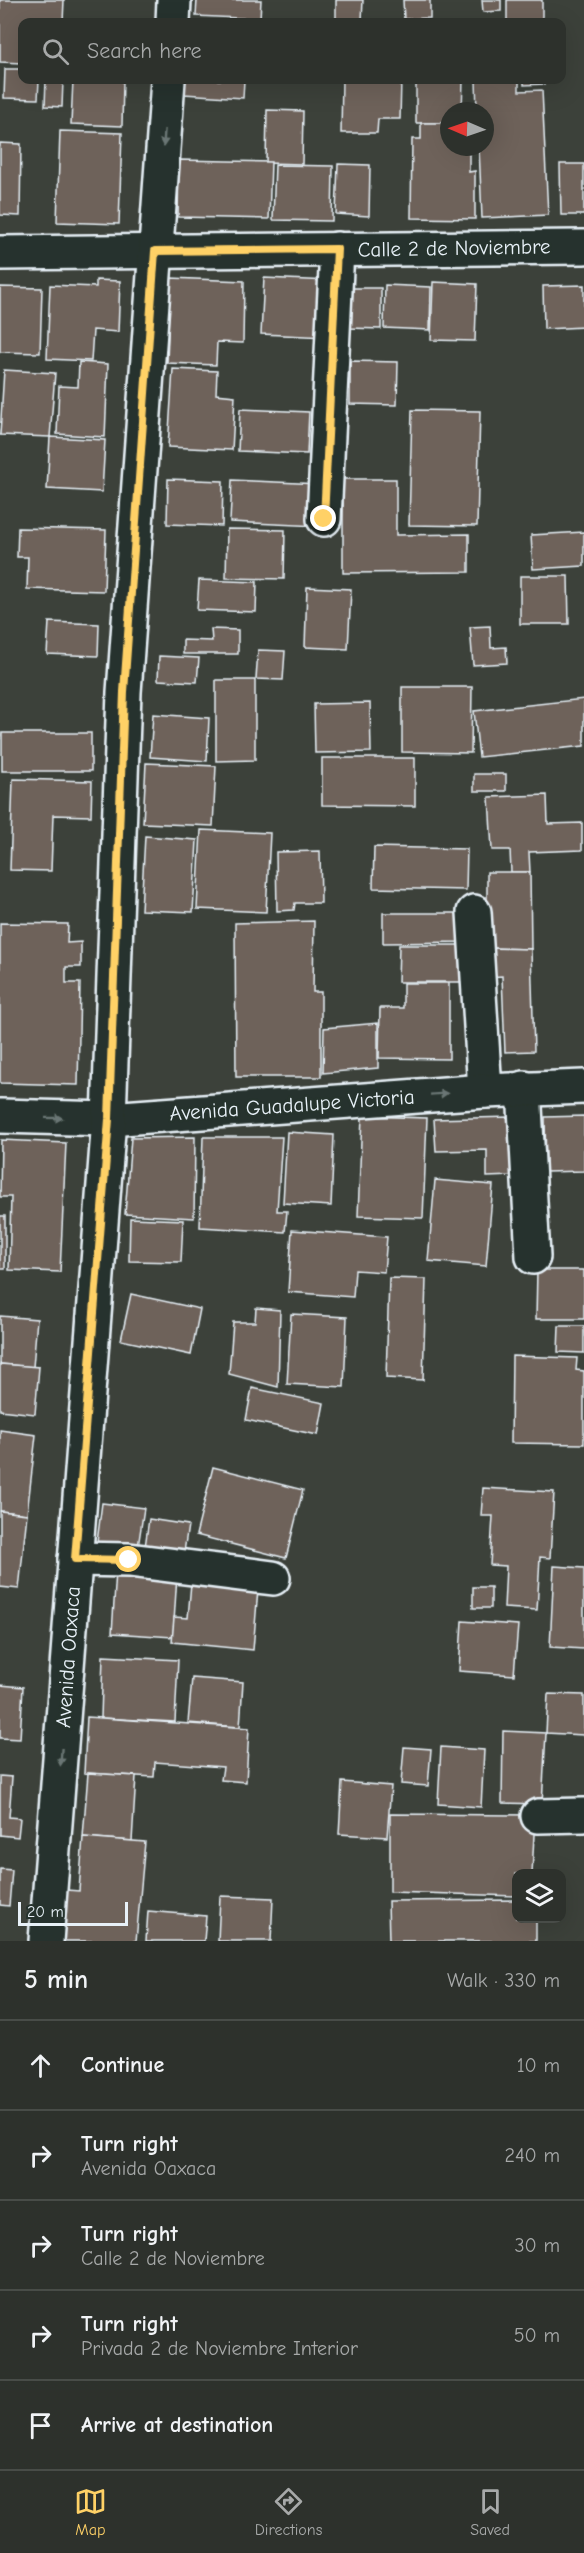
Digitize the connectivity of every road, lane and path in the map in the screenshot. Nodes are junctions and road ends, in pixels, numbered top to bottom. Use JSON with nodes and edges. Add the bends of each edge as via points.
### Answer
{"nodes":[{"id":1,"x":174,"y":0,"type":"edge"},
{"id":2,"x":173,"y":18,"type":"edge"},
{"id":3,"x":168,"y":84,"type":"edge"},
{"id":4,"x":584,"y":247,"type":"edge"},
{"id":5,"x":337,"y":249,"type":"junction"},
{"id":6,"x":155,"y":251,"type":"junction"},
{"id":7,"x":0,"y":253,"type":"edge"},
{"id":8,"x":324,"y":519,"type":"dead end"},
{"id":9,"x":474,"y":912,"type":"dead end"},
{"id":10,"x":584,"y":1087,"type":"edge"},
{"id":11,"x":524,"y":1088,"type":"junction"},
{"id":12,"x":485,"y":1090,"type":"junction"},
{"id":13,"x":0,"y":1116,"type":"edge"},
{"id":14,"x":109,"y":1119,"type":"junction"},
{"id":15,"x":533,"y":1257,"type":"dead end"},
{"id":16,"x":75,"y":1559,"type":"junction"},
{"id":17,"x":273,"y":1578,"type":"dead end"},
{"id":18,"x":584,"y":1815,"type":"edge"},
{"id":19,"x":538,"y":1816,"type":"dead end"},
{"id":20,"x":46,"y":1941,"type":"edge"}],
"edges":[{"from":1,"to":2,"type":"street"},
{"from":3,"to":6,"type":"street","name":"Avenida Oaxaca","one_way":true},
{"from":4,"to":5,"type":"street","name":"Calle 2 de Noviembre"},
{"from":5,"to":6,"type":"street","name":"Calle 2 de Noviembre"},
{"from":5,"to":8,"type":"street"},
{"from":6,"to":7,"type":"street","name":"Calle 2 de Noviembre"},
{"from":6,"to":14,"type":"street","name":"Avenida Oaxaca","via":[[124,692]]},
{"from":9,"to":12,"type":"street"},
{"from":10,"to":11,"type":"street","name":"Avenida Guadalupe Victoria"},
{"from":11,"to":12,"type":"street","name":"Avenida Guadalupe Victoria"},
{"from":11,"to":15,"type":"street"},
{"from":14,"to":12,"type":"street","name":"Avenida Guadalupe Victoria","one_way":true},
{"from":13,"to":14,"type":"street","name":"Avenida Guadalupe Victoria","one_way":true},
{"from":14,"to":16,"type":"street","name":"Avenida Oaxaca"},
{"from":16,"to":17,"type":"street","via":[[129,1560]]},
{"from":16,"to":20,"type":"street","name":"Avenida Oaxaca","one_way":true},
{"from":18,"to":19,"type":"street"}]}
